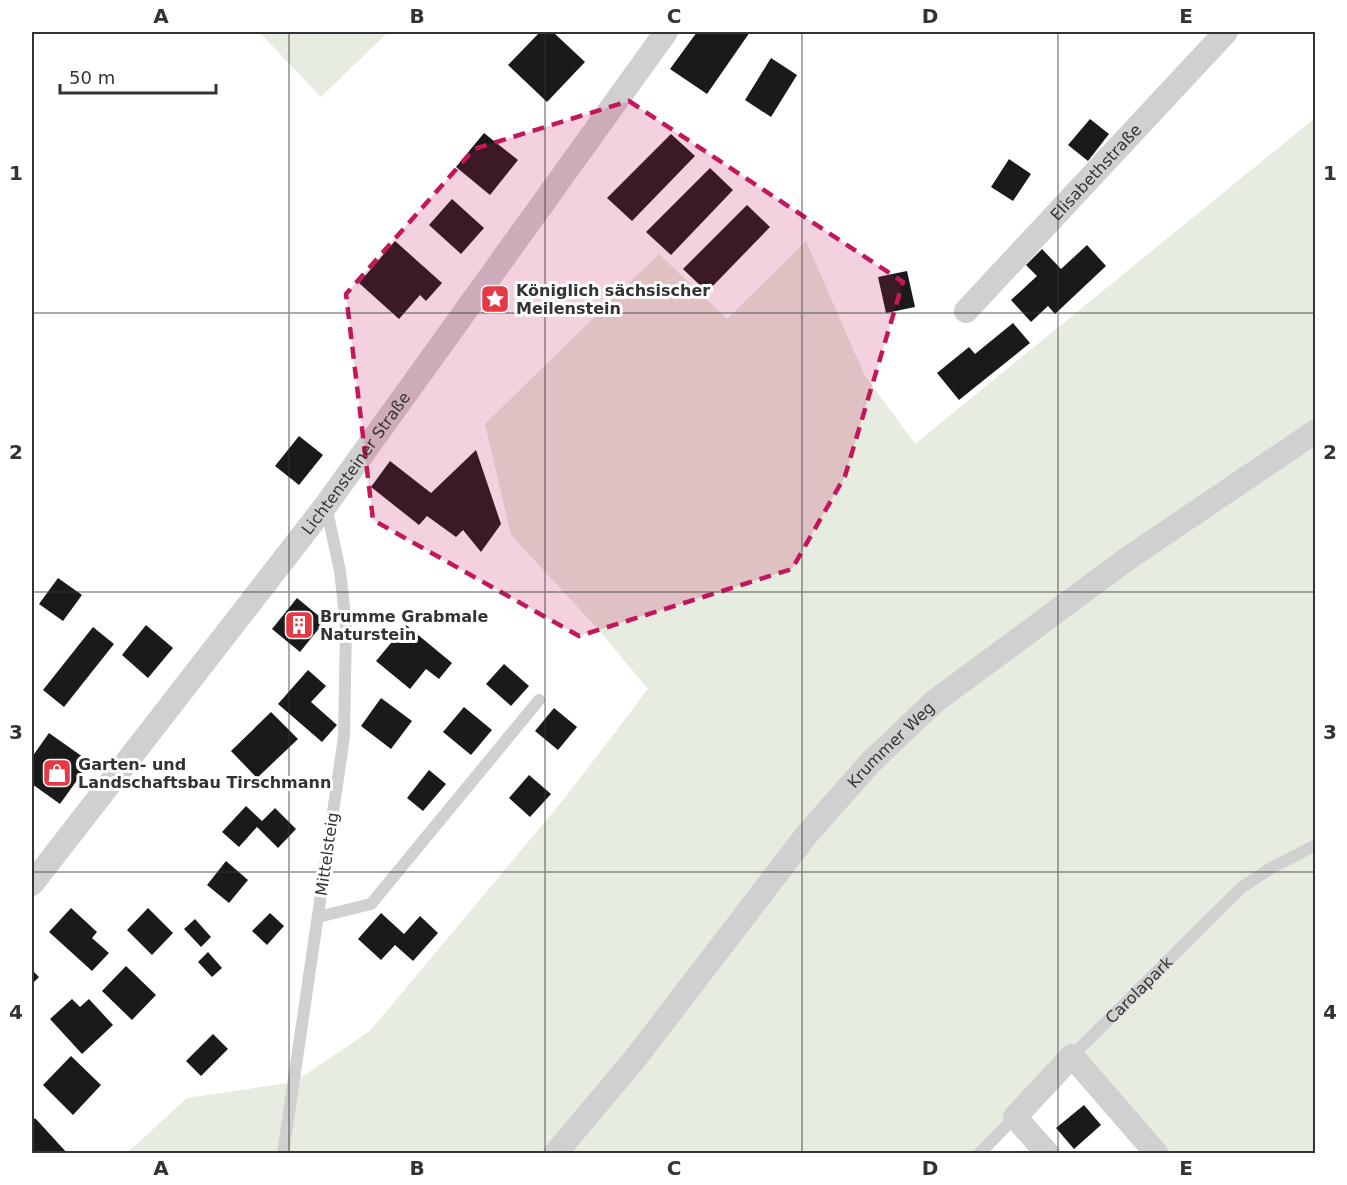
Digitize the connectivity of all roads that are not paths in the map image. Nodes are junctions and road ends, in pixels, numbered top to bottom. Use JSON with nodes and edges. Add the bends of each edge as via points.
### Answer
{"nodes":[{"id":1,"x":666,"y":32,"type":"edge"},
{"id":2,"x":1226,"y":32,"type":"edge"},
{"id":3,"x":966,"y":311,"type":"dead end"},
{"id":4,"x":1316,"y":431,"type":"edge"},
{"id":5,"x":326,"y":505,"type":"junction"},
{"id":6,"x":539,"y":700,"type":"dead end"},
{"id":7,"x":1316,"y":845,"type":"edge"},
{"id":8,"x":32,"y":884,"type":"edge"},
{"id":9,"x":318,"y":917,"type":"junction"},
{"id":10,"x":1072,"y":1056,"type":"junction"},
{"id":11,"x":1015,"y":1117,"type":"junction"},
{"id":12,"x":283,"y":1154,"type":"edge"},
{"id":13,"x":555,"y":1154,"type":"edge"},
{"id":14,"x":979,"y":1154,"type":"edge"},
{"id":15,"x":1048,"y":1154,"type":"edge"},
{"id":16,"x":1157,"y":1154,"type":"edge"}],
"edges":[{"from":1,"to":5,"type":"street","name":"Lichtensteiner Straße"},
{"from":2,"to":3,"type":"street","name":"Elisabethstraße"},
{"from":4,"to":13,"type":"street","name":"Krummer Weg","via":[[1127,559],[926,710],[870,763],[808,833],[634,1060]]},
{"from":5,"to":8,"type":"street","name":"Lichtensteiner Straße"},
{"from":5,"to":9,"type":"lane","name":"Mittelsteig","via":[[346,625],[344,737]]},
{"from":6,"to":9,"type":"lane","name":"Mittelsteig","via":[[371,904]]},
{"from":7,"to":10,"type":"lane","name":"Carolapark","via":[[1241,888]]},
{"from":9,"to":12,"type":"lane","name":"Mittelsteig"},
{"from":10,"to":11,"type":"street","name":"Carolapark"},
{"from":10,"to":16,"type":"street"},
{"from":11,"to":14,"type":"lane","name":"Carolapark"},
{"from":11,"to":15,"type":"street"}]}
